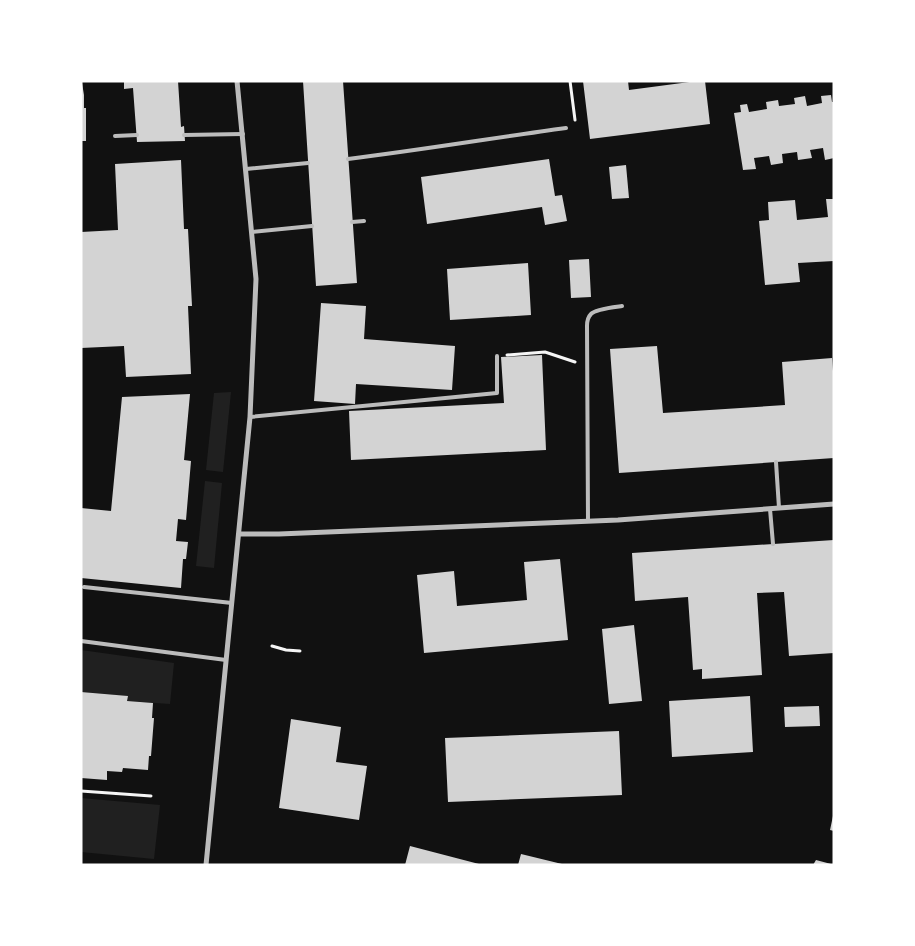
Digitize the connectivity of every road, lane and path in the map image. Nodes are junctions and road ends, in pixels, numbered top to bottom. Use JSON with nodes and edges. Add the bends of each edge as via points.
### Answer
{"nodes":[{"id":1,"x":237,"y":81,"type":"edge"},
{"id":2,"x":570,"y":81,"type":"edge"},
{"id":3,"x":575,"y":120,"type":"dead end"},
{"id":4,"x":566,"y":128,"type":"dead end"},
{"id":5,"x":243,"y":134,"type":"junction"},
{"id":6,"x":184,"y":135,"type":"dead end"},
{"id":7,"x":115,"y":136,"type":"dead end"},
{"id":8,"x":137,"y":136,"type":"dead end"},
{"id":9,"x":348,"y":159,"type":"dead end"},
{"id":10,"x":308,"y":163,"type":"dead end"},
{"id":11,"x":246,"y":169,"type":"junction"},
{"id":12,"x":364,"y":221,"type":"dead end"},
{"id":13,"x":352,"y":222,"type":"dead end"},
{"id":14,"x":312,"y":226,"type":"dead end"},
{"id":15,"x":252,"y":232,"type":"junction"},
{"id":16,"x":622,"y":306,"type":"dead end"},
{"id":17,"x":498,"y":356,"type":"joint"},
{"id":18,"x":587,"y":366,"type":"junction"},
{"id":19,"x":250,"y":417,"type":"junction"},
{"id":20,"x":776,"y":462,"type":"dead end"},
{"id":21,"x":834,"y":504,"type":"edge"},
{"id":22,"x":770,"y":508,"type":"junction"},
{"id":23,"x":779,"y":508,"type":"junction"},
{"id":24,"x":588,"y":521,"type":"junction"},
{"id":25,"x":239,"y":534,"type":"junction"},
{"id":26,"x":773,"y":544,"type":"dead end"},
{"id":27,"x":84,"y":588,"type":"dead end"},
{"id":28,"x":232,"y":602,"type":"junction"},
{"id":29,"x":81,"y":640,"type":"edge"},
{"id":30,"x":272,"y":646,"type":"dead end"},
{"id":31,"x":300,"y":651,"type":"dead end"},
{"id":32,"x":226,"y":660,"type":"junction"},
{"id":33,"x":81,"y":791,"type":"edge"},
{"id":34,"x":151,"y":796,"type":"dead end"},
{"id":35,"x":206,"y":865,"type":"edge"}],
"edges":[{"from":1,"to":5,"type":"street"},
{"from":2,"to":3,"type":"path"},
{"from":4,"to":9,"type":"lane"},
{"from":5,"to":6,"type":"lane"},
{"from":5,"to":11,"type":"street"},
{"from":7,"to":8,"type":"lane"},
{"from":10,"to":11,"type":"lane"},
{"from":11,"to":15,"type":"street"},
{"from":12,"to":13,"type":"lane"},
{"from":14,"to":15,"type":"lane"},
{"from":15,"to":19,"type":"street","via":[[256,279]]},
{"from":16,"to":18,"type":"lane","via":[[596,311],[588,319]]},
{"from":17,"to":18,"type":"path","via":[[545,352]]},
{"from":17,"to":19,"type":"lane","via":[[497,394]]},
{"from":18,"to":24,"type":"lane"},
{"from":19,"to":25,"type":"street"},
{"from":20,"to":23,"type":"lane"},
{"from":21,"to":23,"type":"street"},
{"from":22,"to":23,"type":"street"},
{"from":22,"to":24,"type":"street"},
{"from":22,"to":26,"type":"lane"},
{"from":24,"to":25,"type":"street"},
{"from":25,"to":28,"type":"street"},
{"from":27,"to":28,"type":"lane"},
{"from":28,"to":32,"type":"street"},
{"from":29,"to":32,"type":"lane"},
{"from":30,"to":31,"type":"path"},
{"from":32,"to":35,"type":"street"},
{"from":33,"to":34,"type":"path"}]}
